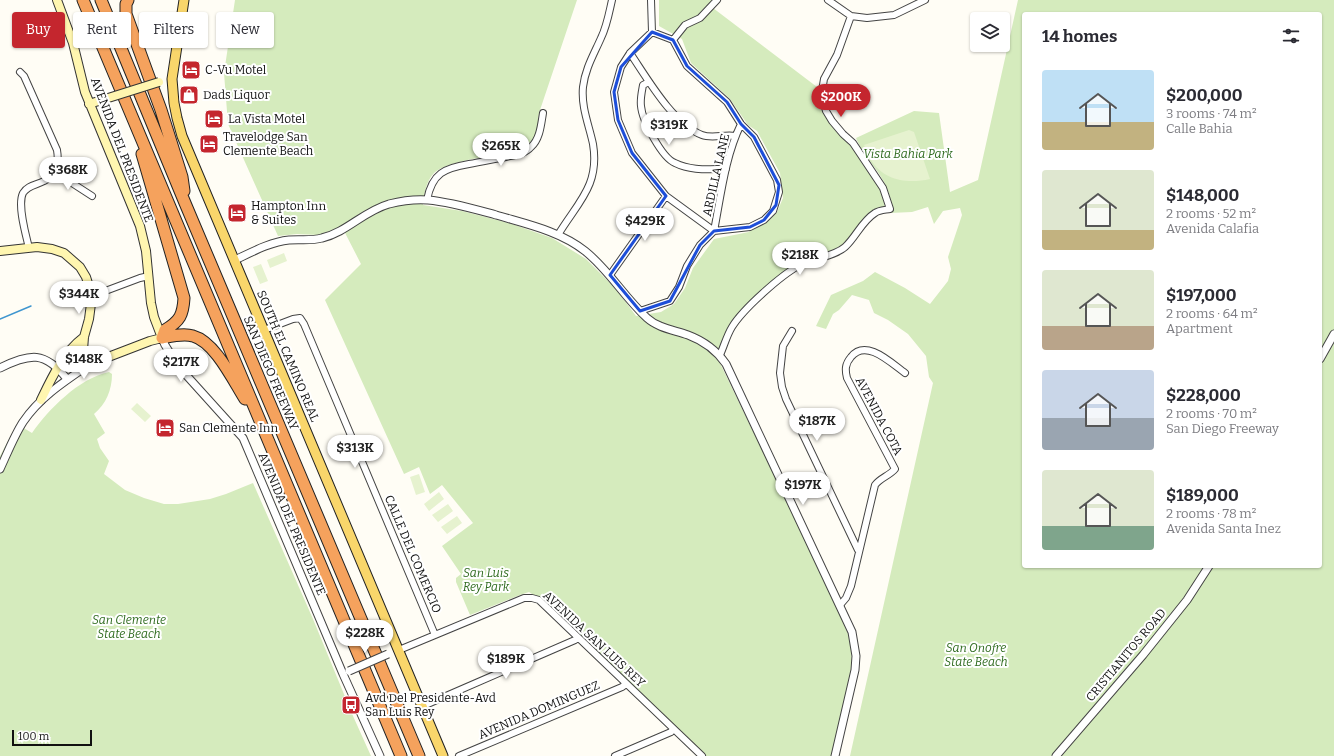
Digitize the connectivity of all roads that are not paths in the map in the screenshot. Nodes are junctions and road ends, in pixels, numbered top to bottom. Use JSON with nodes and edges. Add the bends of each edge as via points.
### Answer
{"nodes":[{"id":1,"x":58,"y":0,"type":"edge"},
{"id":2,"x":83,"y":0,"type":"edge"},
{"id":3,"x":101,"y":0,"type":"edge"},
{"id":4,"x":128,"y":0,"type":"edge"},
{"id":5,"x":184,"y":0,"type":"edge"},
{"id":6,"x":612,"y":0,"type":"edge"},
{"id":7,"x":651,"y":0,"type":"edge"},
{"id":8,"x":717,"y":0,"type":"edge"},
{"id":9,"x":828,"y":0,"type":"edge"},
{"id":10,"x":925,"y":0,"type":"edge"},
{"id":11,"x":851,"y":16,"type":"junction"},
{"id":12,"x":652,"y":32,"type":"junction"},
{"id":13,"x":673,"y":40,"type":"junction"},
{"id":14,"x":630,"y":53,"type":"junction"},
{"id":15,"x":20,"y":72,"type":"dead end"},
{"id":16,"x":172,"y":80,"type":"junction"},
{"id":17,"x":649,"y":82,"type":"junction"},
{"id":18,"x":89,"y":104,"type":"junction"},
{"id":19,"x":128,"y":104,"type":"junction"},
{"id":20,"x":543,"y":113,"type":"dead end"},
{"id":21,"x":741,"y":124,"type":"junction"},
{"id":22,"x":735,"y":136,"type":"junction"},
{"id":23,"x":726,"y":169,"type":"junction"},
{"id":24,"x":55,"y":172,"type":"junction"},
{"id":25,"x":92,"y":196,"type":"dead end"},
{"id":26,"x":666,"y":196,"type":"junction"},
{"id":27,"x":428,"y":200,"type":"junction"},
{"id":28,"x":185,"y":203,"type":"junction"},
{"id":29,"x":714,"y":231,"type":"junction"},
{"id":30,"x":558,"y":235,"type":"junction"},
{"id":31,"x":26,"y":249,"type":"junction"},
{"id":32,"x":0,"y":251,"type":"edge"},
{"id":33,"x":0,"y":257,"type":"edge"},
{"id":34,"x":235,"y":260,"type":"junction"},
{"id":35,"x":610,"y":275,"type":"junction"},
{"id":36,"x":149,"y":276,"type":"junction"},
{"id":37,"x":92,"y":296,"type":"junction"},
{"id":38,"x":640,"y":311,"type":"junction"},
{"id":39,"x":264,"y":330,"type":"junction"},
{"id":40,"x":792,"y":331,"type":"dead end"},
{"id":41,"x":1334,"y":334,"type":"edge"},
{"id":42,"x":84,"y":337,"type":"junction"},
{"id":43,"x":162,"y":338,"type":"junction"},
{"id":44,"x":720,"y":355,"type":"junction"},
{"id":45,"x":1322,"y":355,"type":"edge"},
{"id":46,"x":90,"y":364,"type":"junction"},
{"id":47,"x":57,"y":367,"type":"junction"},
{"id":48,"x":0,"y":368,"type":"edge"},
{"id":49,"x":905,"y":373,"type":"dead end"},
{"id":50,"x":67,"y":379,"type":"junction"},
{"id":51,"x":41,"y":400,"type":"junction"},
{"id":52,"x":261,"y":425,"type":"junction"},
{"id":53,"x":0,"y":469,"type":"edge"},
{"id":54,"x":858,"y":550,"type":"junction"},
{"id":55,"x":1208,"y":568,"type":"edge"},
{"id":56,"x":840,"y":606,"type":"junction"},
{"id":57,"x":435,"y":635,"type":"junction"},
{"id":58,"x":578,"y":638,"type":"junction"},
{"id":59,"x":399,"y":650,"type":"junction"},
{"id":60,"x":346,"y":672,"type":"junction"},
{"id":61,"x":626,"y":684,"type":"junction"},
{"id":62,"x":422,"y":706,"type":"junction"},
{"id":63,"x":674,"y":729,"type":"junction"},
{"id":64,"x":380,"y":756,"type":"edge"},
{"id":65,"x":401,"y":756,"type":"edge"},
{"id":66,"x":419,"y":756,"type":"edge"},
{"id":67,"x":443,"y":756,"type":"edge"},
{"id":68,"x":459,"y":756,"type":"edge"},
{"id":69,"x":615,"y":756,"type":"edge"},
{"id":70,"x":702,"y":756,"type":"edge"},
{"id":71,"x":835,"y":756,"type":"edge"},
{"id":72,"x":1056,"y":756,"type":"edge"}],
"edges":[{"from":1,"to":18,"type":"main road","name":"AVENIDA DEL PRESIDENTE","via":[[74,43]]},
{"from":2,"to":19,"type":"highway"},
{"from":3,"to":28,"type":"highway","name":"SAN DIEGO FREEWAY"},
{"from":4,"to":28,"type":"highway","via":[[126,14],[182,176]]},
{"from":5,"to":16,"type":"main road","name":"SOUTH EL CAMINO REAL"},
{"from":6,"to":30,"type":"street","via":[[602,38],[588,67],[583,87],[584,108],[593,144],[592,180]]},
{"from":7,"to":12,"type":"street"},
{"from":8,"to":13,"type":"street","via":[[700,18],[685,25]]},
{"from":9,"to":11,"type":"street"},
{"from":10,"to":11,"type":"street","via":[[894,15],[867,18]]},
{"from":11,"to":44,"type":"street","via":[[837,55],[824,80],[823,99],[832,121],[853,143],[883,188],[890,209],[876,212],[867,219],[844,248],[798,266],[775,283],[745,309],[732,327]]},
{"from":12,"to":13,"type":"street"},
{"from":12,"to":14,"type":"street"},
{"from":13,"to":21,"type":"street","via":[[688,66],[727,102]]},
{"from":14,"to":17,"type":"street"},
{"from":14,"to":26,"type":"street","via":[[621,66],[614,92],[618,120],[632,153]]},
{"from":15,"to":24,"type":"street","via":[[57,150],[59,160]]},
{"from":16,"to":18,"type":"main road","bridge":true},
{"from":16,"to":34,"type":"main road","name":"SOUTH EL CAMINO REAL","via":[[174,103],[182,136]]},
{"from":17,"to":22,"type":"street","via":[[677,118],[689,128],[703,136]]},
{"from":17,"to":23,"type":"street","via":[[644,85],[641,107],[654,140],[665,155],[674,163],[695,169]]},
{"from":18,"to":36,"type":"main road","name":"AVENIDA DEL PRESIDENTE","via":[[140,226]]},
{"from":19,"to":43,"type":"highway","via":[[184,298],[181,316],[174,325],[165,330]]},
{"from":19,"to":52,"type":"highway"},
{"from":20,"to":27,"type":"street","via":[[536,141],[527,151],[445,170],[435,178]]},
{"from":21,"to":22,"type":"street","name":"ARDILLA LANE"},
{"from":21,"to":29,"type":"street","via":[[754,138],[776,177],[779,185],[778,197],[773,211],[764,220],[750,227]]},
{"from":22,"to":23,"type":"street","name":"ARDILLA LANE"},
{"from":23,"to":29,"type":"street","name":"ARDILLA LANE"},
{"from":24,"to":25,"type":"street"},
{"from":24,"to":31,"type":"street","via":[[45,181],[31,186],[23,194],[20,206]]},
{"from":26,"to":29,"type":"street"},
{"from":26,"to":35,"type":"street"},
{"from":27,"to":30,"type":"street","via":[[464,206]]},
{"from":27,"to":34,"type":"street","via":[[388,205],[364,215],[345,229],[322,238],[288,240],[272,244]]},
{"from":28,"to":66,"type":"highway","name":"SAN DIEGO FREEWAY"},
{"from":29,"to":38,"type":"street","via":[[696,250],[670,301]]},
{"from":30,"to":35,"type":"street","via":[[584,250]]},
{"from":31,"to":32,"type":"main road"},
{"from":31,"to":33,"type":"main road"},
{"from":31,"to":37,"type":"main road","via":[[37,247],[64,253],[80,267]]},
{"from":34,"to":39,"type":"main road","name":"SOUTH EL CAMINO REAL"},
{"from":35,"to":38,"type":"street"},
{"from":36,"to":37,"type":"street"},
{"from":36,"to":43,"type":"main road","name":"AVENIDA DEL PRESIDENTE","via":[[154,317]]},
{"from":37,"to":42,"type":"main road"},
{"from":38,"to":44,"type":"street","via":[[661,327],[690,336]]},
{"from":39,"to":57,"type":"street","name":"CALLE DEL COMERCIO","via":[[293,318],[300,318],[304,324]]},
{"from":39,"to":59,"type":"main road","name":"SOUTH EL CAMINO REAL"},
{"from":40,"to":54,"type":"street","via":[[783,346],[780,373],[782,387]]},
{"from":41,"to":45,"type":"street"},
{"from":42,"to":46,"type":"main road","via":[[83,350]]},
{"from":42,"to":47,"type":"main road"},
{"from":43,"to":46,"type":"main road"},
{"from":43,"to":52,"type":"highway","via":[[192,335],[203,339],[216,354]]},
{"from":43,"to":60,"type":"street","name":"AVENIDA DEL PRESIDENTE","via":[[178,366],[243,438]]},
{"from":44,"to":56,"type":"street"},
{"from":46,"to":50,"type":"street"},
{"from":47,"to":48,"type":"street","via":[[44,359],[30,357],[17,359]]},
{"from":47,"to":50,"type":"street"},
{"from":47,"to":51,"type":"main road"},
{"from":49,"to":54,"type":"street","name":"AVENIDA COTA","via":[[874,351],[858,352],[847,362],[846,378],[895,469],[875,485]]},
{"from":50,"to":51,"type":"street"},
{"from":51,"to":53,"type":"street","via":[[22,423]]},
{"from":52,"to":65,"type":"highway"},
{"from":54,"to":56,"type":"street","name":"AVENIDA COTA","via":[[851,586]]},
{"from":55,"to":72,"type":"street","name":"CRISTIANITOS ROAD","via":[[1182,606],[1143,655]]},
{"from":56,"to":71,"type":"street","via":[[852,632],[856,656]]},
{"from":57,"to":58,"type":"street","name":"AVENIDA SAN LUIS REY","via":[[524,598],[532,598],[539,600]]},
{"from":57,"to":59,"type":"street","name":"AVENIDA SAN LUIS REY"},
{"from":58,"to":61,"type":"street","name":"AVENIDA SAN LUIS REY"},
{"from":58,"to":62,"type":"street"},
{"from":59,"to":60,"type":"street","name":"AVENIDA SAN LUIS REY","bridge":true},
{"from":59,"to":62,"type":"main road","name":"SOUTH EL CAMINO REAL"},
{"from":60,"to":64,"type":"street","name":"AVENIDA DEL PRESIDENTE"},
{"from":61,"to":63,"type":"street","name":"AVENIDA SAN LUIS REY"},
{"from":61,"to":68,"type":"street","name":"AVENIDA DOMINGUEZ"},
{"from":62,"to":67,"type":"main road","name":"SOUTH EL CAMINO REAL"},
{"from":63,"to":69,"type":"street"},
{"from":63,"to":70,"type":"street","name":"AVENIDA SAN LUIS REY"}]}
